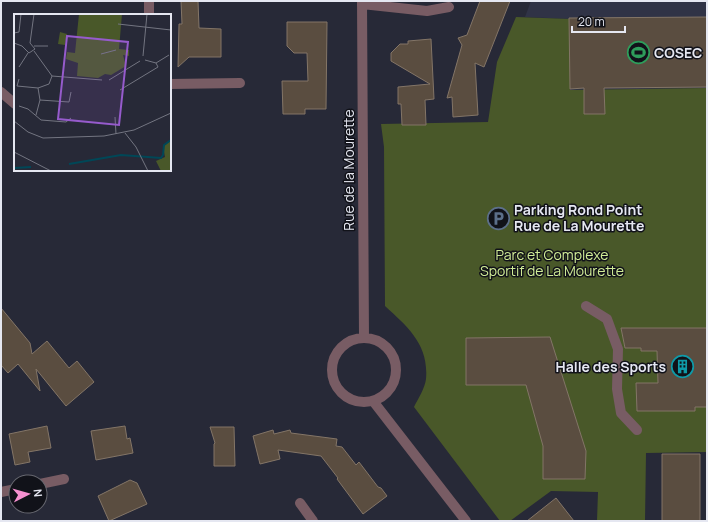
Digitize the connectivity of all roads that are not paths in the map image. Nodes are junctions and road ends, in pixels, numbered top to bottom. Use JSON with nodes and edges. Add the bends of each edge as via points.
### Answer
{"nodes":[{"id":1,"x":149,"y":1,"type":"edge"},
{"id":2,"x":362,"y":3,"type":"edge"},
{"id":3,"x":449,"y":6,"type":"dead end"},
{"id":4,"x":149,"y":14,"type":"edge"},
{"id":5,"x":240,"y":83,"type":"dead end"},
{"id":6,"x":171,"y":84,"type":"edge"},
{"id":7,"x":1,"y":92,"type":"edge"},
{"id":8,"x":14,"y":103,"type":"edge"},
{"id":9,"x":586,"y":306,"type":"dead end"},
{"id":10,"x":364,"y":338,"type":"junction"},
{"id":11,"x":373,"y":401,"type":"junction"},
{"id":12,"x":636,"y":430,"type":"dead end"},
{"id":13,"x":64,"y":479,"type":"dead end"},
{"id":14,"x":48,"y":482,"type":"edge"},
{"id":15,"x":300,"y":503,"type":"dead end"},
{"id":16,"x":313,"y":521,"type":"edge"},
{"id":17,"x":466,"y":521,"type":"edge"}],
"edges":[{"from":1,"to":4,"type":"street"},
{"from":2,"to":3,"type":"street","via":[[427,11]]},
{"from":2,"to":10,"type":"street","name":"Rue de la Mourette"},
{"from":5,"to":6,"type":"street"},
{"from":7,"to":8,"type":"street"},
{"from":9,"to":12,"type":"street","via":[[607,319],[618,349],[617,389],[621,413]]},
{"from":10,"to":11,"type":"street","via":[[384,345],[395,364],[395,377],[389,390]]},
{"from":10,"to":11,"type":"street","via":[[348,342],[336,354],[332,369],[333,379],[349,398],[363,402]]},
{"from":11,"to":17,"type":"street"},
{"from":13,"to":14,"type":"street"},
{"from":15,"to":16,"type":"street"}]}
